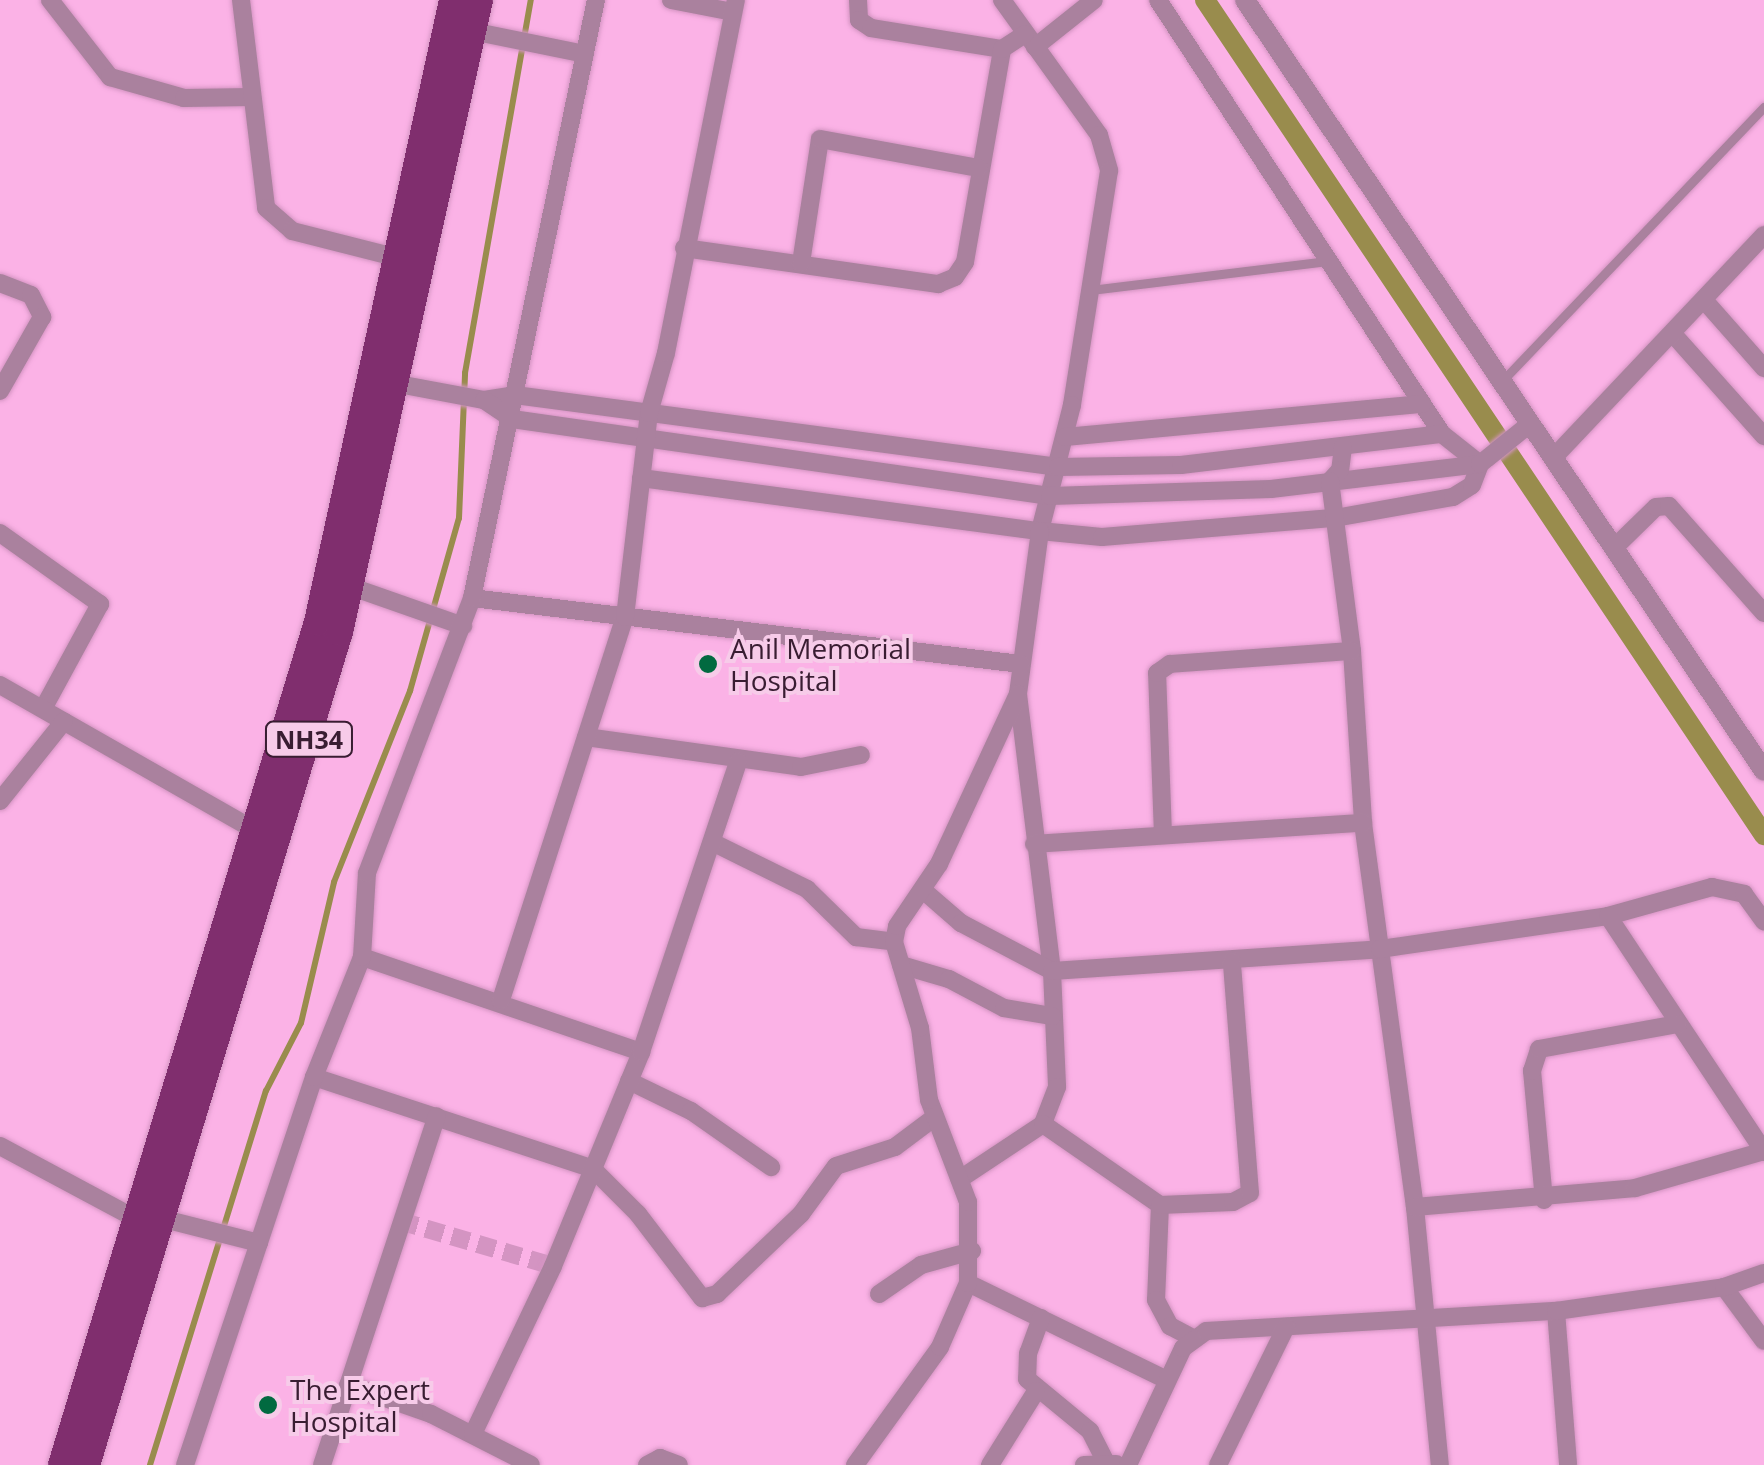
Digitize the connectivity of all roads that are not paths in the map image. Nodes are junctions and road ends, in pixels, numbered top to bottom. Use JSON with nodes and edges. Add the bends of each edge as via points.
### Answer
{"nodes":[{"id":1,"x":50,"y":0,"type":"edge"},
{"id":2,"x":241,"y":0,"type":"edge"},
{"id":3,"x":453,"y":0,"type":"edge"},
{"id":4,"x":479,"y":0,"type":"edge"},
{"id":5,"x":596,"y":0,"type":"edge"},
{"id":6,"x":671,"y":0,"type":"edge"},
{"id":7,"x":858,"y":0,"type":"edge"},
{"id":8,"x":1002,"y":0,"type":"edge"},
{"id":9,"x":1094,"y":0,"type":"edge"},
{"id":10,"x":1158,"y":0,"type":"edge"},
{"id":11,"x":1245,"y":0,"type":"edge"},
{"id":12,"x":734,"y":6,"type":"edge"},
{"id":13,"x":472,"y":31,"type":"junction"},
{"id":14,"x":1030,"y":40,"type":"junction"},
{"id":15,"x":1002,"y":49,"type":"junction"},
{"id":16,"x":585,"y":54,"type":"junction"},
{"id":17,"x":252,"y":98,"type":"junction"},
{"id":18,"x":1764,"y":107,"type":"edge"},
{"id":19,"x":978,"y":168,"type":"junction"},
{"id":20,"x":1764,"y":235,"type":"edge"},
{"id":21,"x":684,"y":248,"type":"junction"},
{"id":22,"x":395,"y":257,"type":"junction"},
{"id":23,"x":1328,"y":260,"type":"junction"},
{"id":24,"x":801,"y":263,"type":"junction"},
{"id":25,"x":0,"y":282,"type":"edge"},
{"id":26,"x":1091,"y":290,"type":"junction"},
{"id":27,"x":1704,"y":300,"type":"junction"},
{"id":28,"x":1673,"y":334,"type":"junction"},
{"id":29,"x":1764,"y":368,"type":"edge"},
{"id":30,"x":1502,"y":382,"type":"junction"},
{"id":31,"x":392,"y":383,"type":"junction"},
{"id":32,"x":0,"y":391,"type":"edge"},
{"id":33,"x":515,"y":395,"type":"junction"},
{"id":34,"x":484,"y":400,"type":"junction"},
{"id":35,"x":1422,"y":404,"type":"junction"},
{"id":36,"x":649,"y":413,"type":"junction"},
{"id":37,"x":512,"y":419,"type":"junction"},
{"id":38,"x":1526,"y":427,"type":"junction"},
{"id":39,"x":1442,"y":434,"type":"junction"},
{"id":40,"x":1764,"y":436,"type":"edge"},
{"id":41,"x":1064,"y":437,"type":"junction"},
{"id":42,"x":646,"y":440,"type":"junction"},
{"id":43,"x":1343,"y":447,"type":"junction"},
{"id":44,"x":1556,"y":454,"type":"junction"},
{"id":45,"x":1485,"y":460,"type":"junction"},
{"id":46,"x":1058,"y":467,"type":"junction"},
{"id":47,"x":642,"y":478,"type":"junction"},
{"id":48,"x":1330,"y":481,"type":"junction"},
{"id":49,"x":1050,"y":496,"type":"junction"},
{"id":50,"x":1334,"y":518,"type":"junction"},
{"id":51,"x":1040,"y":531,"type":"junction"},
{"id":52,"x":0,"y":533,"type":"edge"},
{"id":53,"x":1616,"y":546,"type":"junction"},
{"id":54,"x":349,"y":586,"type":"junction"},
{"id":55,"x":472,"y":598,"type":"junction"},
{"id":56,"x":1764,"y":613,"type":"edge"},
{"id":57,"x":625,"y":618,"type":"junction"},
{"id":58,"x":462,"y":626,"type":"junction"},
{"id":59,"x":1352,"y":651,"type":"junction"},
{"id":60,"x":1021,"y":664,"type":"junction"},
{"id":61,"x":0,"y":684,"type":"edge"},
{"id":62,"x":1018,"y":694,"type":"junction"},
{"id":63,"x":43,"y":709,"type":"junction"},
{"id":64,"x":64,"y":721,"type":"junction"},
{"id":65,"x":586,"y":736,"type":"junction"},
{"id":66,"x":861,"y":755,"type":"dead end"},
{"id":67,"x":738,"y":762,"type":"junction"},
{"id":68,"x":1764,"y":771,"type":"edge"},
{"id":69,"x":0,"y":801,"type":"edge"},
{"id":70,"x":1363,"y":823,"type":"junction"},
{"id":71,"x":258,"y":832,"type":"junction"},
{"id":72,"x":1163,"y":835,"type":"junction"},
{"id":73,"x":716,"y":844,"type":"junction"},
{"id":74,"x":1034,"y":844,"type":"junction"},
{"id":75,"x":924,"y":891,"type":"junction"},
{"id":76,"x":1608,"y":916,"type":"junction"},
{"id":77,"x":1764,"y":922,"type":"edge"},
{"id":78,"x":894,"y":942,"type":"junction"},
{"id":79,"x":1380,"y":949,"type":"junction"},
{"id":80,"x":362,"y":957,"type":"junction"},
{"id":81,"x":1232,"y":962,"type":"junction"},
{"id":82,"x":901,"y":965,"type":"junction"},
{"id":83,"x":1052,"y":970,"type":"junction"},
{"id":84,"x":501,"y":1000,"type":"junction"},
{"id":85,"x":1052,"y":1016,"type":"junction"},
{"id":86,"x":1678,"y":1024,"type":"junction"},
{"id":87,"x":641,"y":1052,"type":"junction"},
{"id":88,"x":314,"y":1076,"type":"junction"},
{"id":89,"x":629,"y":1081,"type":"junction"},
{"id":90,"x":437,"y":1116,"type":"junction"},
{"id":91,"x":935,"y":1118,"type":"junction"},
{"id":92,"x":1044,"y":1124,"type":"junction"},
{"id":93,"x":0,"y":1146,"type":"edge"},
{"id":94,"x":1764,"y":1152,"type":"edge"},
{"id":95,"x":771,"y":1167,"type":"dead end"},
{"id":96,"x":593,"y":1169,"type":"junction"},
{"id":97,"x":960,"y":1178,"type":"junction"},
{"id":98,"x":1544,"y":1200,"type":"junction"},
{"id":99,"x":1160,"y":1205,"type":"junction"},
{"id":100,"x":1415,"y":1207,"type":"junction"},
{"id":101,"x":151,"y":1220,"type":"junction"},
{"id":102,"x":260,"y":1244,"type":"junction"},
{"id":103,"x":972,"y":1251,"type":"junction"},
{"id":104,"x":1764,"y":1273,"type":"edge"},
{"id":105,"x":968,"y":1283,"type":"junction"},
{"id":106,"x":1724,"y":1287,"type":"junction"},
{"id":107,"x":880,"y":1294,"type":"dead end"},
{"id":108,"x":1556,"y":1312,"type":"junction"},
{"id":109,"x":1041,"y":1318,"type":"junction"},
{"id":110,"x":1426,"y":1320,"type":"junction"},
{"id":111,"x":1286,"y":1327,"type":"junction"},
{"id":112,"x":1191,"y":1337,"type":"junction"},
{"id":113,"x":1764,"y":1341,"type":"edge"},
{"id":114,"x":1167,"y":1380,"type":"junction"},
{"id":115,"x":348,"y":1385,"type":"junction"},
{"id":116,"x":1036,"y":1391,"type":"junction"},
{"id":117,"x":473,"y":1434,"type":"junction"},
{"id":118,"x":500,"y":1457,"type":"edge"},
{"id":119,"x":1118,"y":1464,"type":"edge"},
{"id":120,"x":62,"y":1465,"type":"edge"},
{"id":121,"x":86,"y":1465,"type":"edge"},
{"id":122,"x":185,"y":1465,"type":"edge"},
{"id":123,"x":322,"y":1465,"type":"edge"},
{"id":124,"x":532,"y":1465,"type":"edge"},
{"id":125,"x":646,"y":1465,"type":"edge"},
{"id":126,"x":680,"y":1465,"type":"edge"},
{"id":127,"x":856,"y":1465,"type":"edge"},
{"id":128,"x":990,"y":1465,"type":"edge"},
{"id":129,"x":1084,"y":1465,"type":"edge"},
{"id":130,"x":1218,"y":1465,"type":"edge"},
{"id":131,"x":1440,"y":1465,"type":"edge"},
{"id":132,"x":1568,"y":1465,"type":"edge"}],
"edges":[{"from":1,"to":17,"type":"street","via":[[110,78],[184,98]]},
{"from":2,"to":17,"type":"street"},
{"from":3,"to":22,"type":"highway","number":"NH34"},
{"from":4,"to":13,"type":"highway","number":"NH34"},
{"from":5,"to":16,"type":"street"},
{"from":6,"to":12,"type":"street"},
{"from":7,"to":15,"type":"street","via":[[859,20],[871,28]]},
{"from":8,"to":14,"type":"street"},
{"from":9,"to":14,"type":"street"},
{"from":10,"to":23,"type":"street"},
{"from":11,"to":30,"type":"street"},
{"from":12,"to":21,"type":"street"},
{"from":13,"to":16,"type":"street"},
{"from":13,"to":31,"type":"highway","number":"NH34"},
{"from":14,"to":15,"type":"street"},
{"from":14,"to":26,"type":"street","via":[[1099,134],[1109,171]]},
{"from":15,"to":19,"type":"street"},
{"from":16,"to":33,"type":"street"},
{"from":17,"to":22,"type":"street","via":[[262,194],[278,222]]},
{"from":18,"to":30,"type":"lane"},
{"from":19,"to":24,"type":"street","via":[[966,262],[955,277],[938,284]]},
{"from":19,"to":24,"type":"street","via":[[820,140]]},
{"from":20,"to":27,"type":"street"},
{"from":21,"to":24,"type":"street"},
{"from":21,"to":36,"type":"street"},
{"from":22,"to":71,"type":"highway","number":"NH34","via":[[318,622]]},
{"from":23,"to":26,"type":"lane"},
{"from":23,"to":35,"type":"street"},
{"from":25,"to":32,"type":"street","via":[[31,296],[42,317]]},
{"from":26,"to":41,"type":"street"},
{"from":27,"to":28,"type":"street"},
{"from":27,"to":29,"type":"street"},
{"from":28,"to":40,"type":"street"},
{"from":28,"to":44,"type":"street"},
{"from":30,"to":38,"type":"street"},
{"from":31,"to":34,"type":"street"},
{"from":31,"to":54,"type":"highway","number":"NH34"},
{"from":33,"to":34,"type":"street"},
{"from":33,"to":36,"type":"street"},
{"from":33,"to":37,"type":"street"},
{"from":34,"to":37,"type":"street"},
{"from":35,"to":39,"type":"street"},
{"from":35,"to":41,"type":"street"},
{"from":36,"to":42,"type":"street"},
{"from":36,"to":46,"type":"street"},
{"from":37,"to":42,"type":"street"},
{"from":37,"to":55,"type":"street"},
{"from":38,"to":44,"type":"street"},
{"from":38,"to":45,"type":"street"},
{"from":39,"to":43,"type":"street"},
{"from":39,"to":45,"type":"street"},
{"from":41,"to":46,"type":"street"},
{"from":42,"to":47,"type":"street"},
{"from":42,"to":49,"type":"street"},
{"from":43,"to":46,"type":"street","via":[[1180,466]]},
{"from":43,"to":48,"type":"street","via":[[1340,470]]},
{"from":44,"to":53,"type":"street"},
{"from":45,"to":48,"type":"street"},
{"from":45,"to":50,"type":"street","via":[[1472,486],[1454,497]]},
{"from":46,"to":49,"type":"street"},
{"from":47,"to":51,"type":"street"},
{"from":47,"to":57,"type":"street"},
{"from":48,"to":49,"type":"street","via":[[1136,498]]},
{"from":48,"to":50,"type":"street"},
{"from":49,"to":51,"type":"street"},
{"from":50,"to":51,"type":"street","via":[[1122,536]]},
{"from":50,"to":59,"type":"street"},
{"from":51,"to":60,"type":"street"},
{"from":52,"to":63,"type":"street","via":[[100,604]]},
{"from":53,"to":56,"type":"street","via":[[1656,507],[1669,506]]},
{"from":53,"to":68,"type":"street"},
{"from":54,"to":58,"type":"street"},
{"from":54,"to":101,"type":"highway","number":"NH34","via":[[318,710]]},
{"from":55,"to":57,"type":"street"},
{"from":55,"to":58,"type":"street"},
{"from":57,"to":60,"type":"street"},
{"from":57,"to":65,"type":"street"},
{"from":58,"to":80,"type":"street","via":[[367,873]]},
{"from":59,"to":70,"type":"street"},
{"from":59,"to":72,"type":"street","via":[[1170,664],[1157,673]]},
{"from":60,"to":62,"type":"street"},
{"from":61,"to":63,"type":"street"},
{"from":62,"to":74,"type":"street"},
{"from":62,"to":75,"type":"street"},
{"from":63,"to":64,"type":"street"},
{"from":64,"to":69,"type":"street"},
{"from":64,"to":71,"type":"street"},
{"from":65,"to":67,"type":"street"},
{"from":65,"to":84,"type":"street"},
{"from":66,"to":67,"type":"street","via":[[824,767]]},
{"from":67,"to":73,"type":"street"},
{"from":70,"to":72,"type":"street"},
{"from":70,"to":79,"type":"street"},
{"from":71,"to":101,"type":"highway","number":"NH34"},
{"from":72,"to":74,"type":"street"},
{"from":73,"to":78,"type":"street","via":[[807,889],[856,936]]},
{"from":73,"to":87,"type":"street"},
{"from":74,"to":83,"type":"street"},
{"from":75,"to":78,"type":"street","via":[[897,926]]},
{"from":75,"to":83,"type":"street","via":[[961,923]]},
{"from":76,"to":77,"type":"street","via":[[1712,887],[1744,894]]},
{"from":76,"to":79,"type":"street"},
{"from":76,"to":86,"type":"street"},
{"from":78,"to":82,"type":"street"},
{"from":79,"to":81,"type":"street"},
{"from":79,"to":100,"type":"street"},
{"from":80,"to":84,"type":"street"},
{"from":80,"to":88,"type":"street"},
{"from":81,"to":83,"type":"street"},
{"from":81,"to":99,"type":"street","via":[[1250,1192],[1234,1202]]},
{"from":82,"to":85,"type":"street","via":[[962,984],[1004,1008]]},
{"from":82,"to":91,"type":"street"},
{"from":83,"to":85,"type":"street"},
{"from":84,"to":87,"type":"street"},
{"from":85,"to":92,"type":"street","via":[[1057,1087]]},
{"from":86,"to":94,"type":"street"},
{"from":86,"to":98,"type":"street","via":[[1539,1050],[1532,1071]]},
{"from":87,"to":89,"type":"street"},
{"from":88,"to":90,"type":"street"},
{"from":88,"to":102,"type":"street"},
{"from":89,"to":95,"type":"street","via":[[691,1110]]},
{"from":89,"to":96,"type":"street"},
{"from":90,"to":96,"type":"street"},
{"from":90,"to":115,"type":"street"},
{"from":91,"to":96,"type":"street","via":[[895,1147],[836,1166],[801,1214],[710,1298],[693,1294],[638,1214]]},
{"from":91,"to":97,"type":"street"},
{"from":92,"to":97,"type":"street"},
{"from":92,"to":99,"type":"street"},
{"from":93,"to":101,"type":"street"},
{"from":94,"to":98,"type":"street","via":[[1635,1188]]},
{"from":96,"to":117,"type":"street"},
{"from":97,"to":103,"type":"street"},
{"from":98,"to":100,"type":"street"},
{"from":99,"to":112,"type":"street","via":[[1156,1300],[1170,1326]]},
{"from":100,"to":110,"type":"street"},
{"from":101,"to":102,"type":"street"},
{"from":101,"to":120,"type":"highway","number":"NH34"},
{"from":101,"to":121,"type":"highway","number":"NH34"},
{"from":102,"to":122,"type":"street"},
{"from":103,"to":105,"type":"street"},
{"from":103,"to":107,"type":"street","via":[[930,1260]]},
{"from":104,"to":106,"type":"street"},
{"from":105,"to":109,"type":"street"},
{"from":105,"to":127,"type":"street","via":[[940,1347]]},
{"from":106,"to":108,"type":"street"},
{"from":106,"to":113,"type":"street"},
{"from":108,"to":110,"type":"street"},
{"from":108,"to":132,"type":"street"},
{"from":109,"to":114,"type":"street"},
{"from":109,"to":116,"type":"street","via":[[1026,1367]]},
{"from":110,"to":111,"type":"street"},
{"from":110,"to":131,"type":"street"},
{"from":111,"to":112,"type":"street"},
{"from":111,"to":130,"type":"street"},
{"from":112,"to":114,"type":"street"},
{"from":114,"to":119,"type":"street"},
{"from":115,"to":117,"type":"street"},
{"from":115,"to":123,"type":"street"},
{"from":116,"to":119,"type":"street","via":[[1090,1431]]},
{"from":116,"to":128,"type":"street"},
{"from":117,"to":118,"type":"street"},
{"from":118,"to":124,"type":"street"},
{"from":119,"to":129,"type":"street"},
{"from":125,"to":126,"type":"street","via":[[660,1458]]}]}
